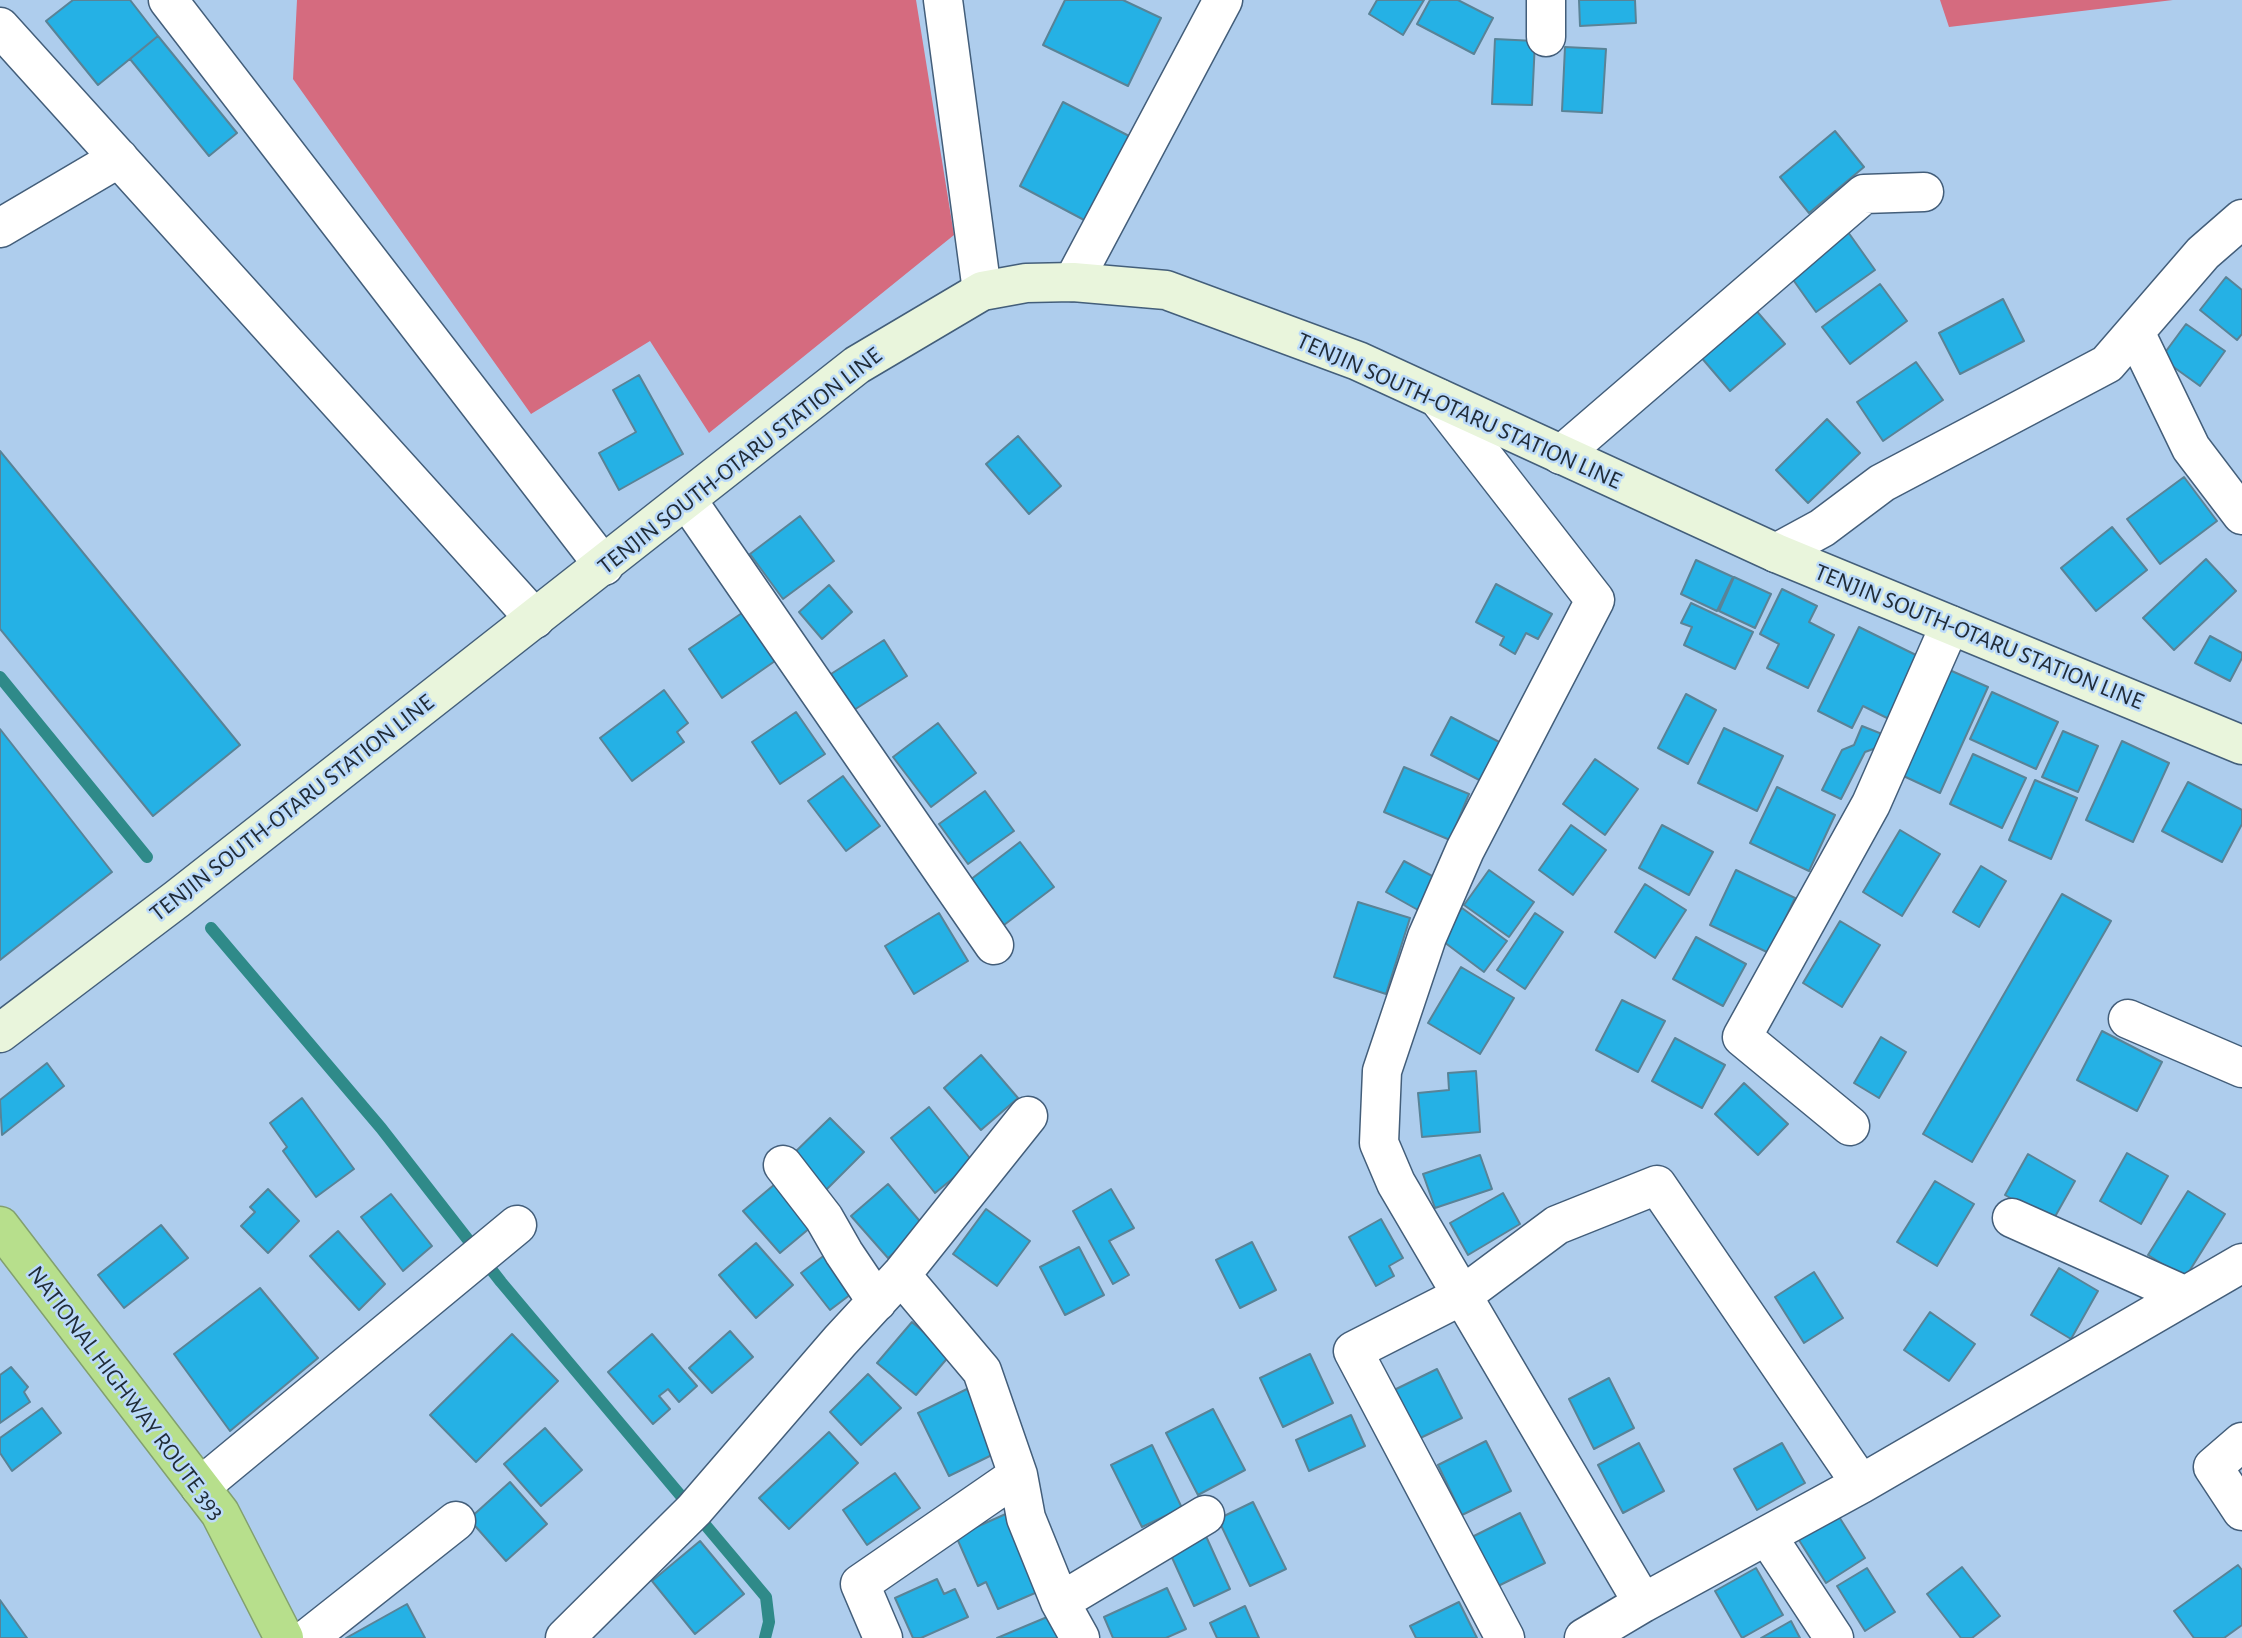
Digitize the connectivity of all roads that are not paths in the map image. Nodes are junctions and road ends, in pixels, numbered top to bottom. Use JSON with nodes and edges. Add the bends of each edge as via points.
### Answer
{"nodes":[{"id":1,"x":168,"y":0,"type":"edge"},
{"id":2,"x":943,"y":0,"type":"edge"},
{"id":3,"x":1223,"y":0,"type":"edge"},
{"id":4,"x":0,"y":27,"type":"edge"},
{"id":5,"x":119,"y":158,"type":"junction"},
{"id":6,"x":1924,"y":192,"type":"dead end"},
{"id":7,"x":2242,"y":219,"type":"edge"},
{"id":8,"x":0,"y":228,"type":"edge"},
{"id":9,"x":1073,"y":282,"type":"junction"},
{"id":10,"x":982,"y":291,"type":"junction"},
{"id":11,"x":2135,"y":332,"type":"junction"},
{"id":12,"x":1438,"y":398,"type":"junction"},
{"id":13,"x":1561,"y":455,"type":"junction"},
{"id":14,"x":687,"y":500,"type":"junction"},
{"id":15,"x":2242,"y":515,"type":"edge"},
{"id":16,"x":1776,"y":553,"type":"junction"},
{"id":17,"x":604,"y":566,"type":"junction"},
{"id":18,"x":535,"y":619,"type":"junction"},
{"id":19,"x":1950,"y":625,"type":"junction"},
{"id":20,"x":2242,"y":745,"type":"edge"},
{"id":21,"x":995,"y":945,"type":"dead end"},
{"id":22,"x":2128,"y":1019,"type":"dead end"},
{"id":23,"x":0,"y":1033,"type":"edge"},
{"id":24,"x":2242,"y":1068,"type":"edge"},
{"id":25,"x":1028,"y":1116,"type":"dead end"},
{"id":26,"x":1850,"y":1126,"type":"dead end"},
{"id":27,"x":783,"y":1165,"type":"dead end"},
{"id":28,"x":2011,"y":1218,"type":"dead end"},
{"id":29,"x":517,"y":1225,"type":"dead end"},
{"id":30,"x":0,"y":1226,"type":"edge"},
{"id":31,"x":2242,"y":1264,"type":"edge"},
{"id":32,"x":889,"y":1289,"type":"junction"},
{"id":33,"x":1463,"y":1295,"type":"junction"},
{"id":34,"x":2185,"y":1295,"type":"junction"},
{"id":35,"x":2242,"y":1442,"type":"edge"},
{"id":36,"x":1018,"y":1475,"type":"junction"},
{"id":37,"x":1861,"y":1484,"type":"junction"},
{"id":38,"x":200,"y":1487,"type":"junction"},
{"id":39,"x":2242,"y":1511,"type":"edge"},
{"id":40,"x":1205,"y":1515,"type":"dead end"},
{"id":41,"x":456,"y":1521,"type":"dead end"},
{"id":42,"x":1767,"y":1536,"type":"junction"},
{"id":43,"x":1060,"y":1602,"type":"junction"},
{"id":44,"x":1643,"y":1603,"type":"junction"},
{"id":45,"x":284,"y":1638,"type":"edge"},
{"id":46,"x":308,"y":1638,"type":"edge"},
{"id":47,"x":565,"y":1638,"type":"edge"},
{"id":48,"x":883,"y":1638,"type":"edge"},
{"id":49,"x":1080,"y":1638,"type":"edge"},
{"id":50,"x":1505,"y":1638,"type":"edge"},
{"id":51,"x":1584,"y":1638,"type":"edge"},
{"id":52,"x":1834,"y":1638,"type":"edge"}],
"edges":[{"from":1,"to":17,"type":"street"},
{"from":2,"to":10,"type":"street"},
{"from":3,"to":9,"type":"street"},
{"from":4,"to":5,"type":"street"},
{"from":5,"to":8,"type":"street"},
{"from":5,"to":18,"type":"street"},
{"from":6,"to":13,"type":"street","via":[[1864,194]]},
{"from":7,"to":11,"type":"street","via":[[2203,253]]},
{"from":9,"to":10,"type":"main road","name":"TENJIN SOUTH-OTARU STATION LINE","via":[[1026,283]]},
{"from":9,"to":12,"type":"main road","name":"TENJIN SOUTH-OTARU STATION LINE","via":[[1166,290],[1358,361]]},
{"from":10,"to":14,"type":"main road","name":"TENJIN SOUTH-OTARU STATION LINE","via":[[857,365]]},
{"from":11,"to":15,"type":"street","via":[[2190,448]]},
{"from":11,"to":16,"type":"street","via":[[2107,364],[1882,483],[1822,528]]},
{"from":12,"to":13,"type":"main road","name":"TENJIN SOUTH-OTARU STATION LINE"},
{"from":12,"to":33,"type":"street","via":[[1595,600],[1465,850],[1427,937],[1382,1071],[1380,1143],[1396,1183]]},
{"from":13,"to":16,"type":"main road","name":"TENJIN SOUTH-OTARU STATION LINE"},
{"from":14,"to":17,"type":"main road","name":"TENJIN SOUTH-OTARU STATION LINE"},
{"from":14,"to":21,"type":"street"},
{"from":16,"to":19,"type":"main road","name":"TENJIN SOUTH-OTARU STATION LINE"},
{"from":17,"to":18,"type":"main road","name":"TENJIN SOUTH-OTARU STATION LINE"},
{"from":18,"to":23,"type":"main road","name":"TENJIN SOUTH-OTARU STATION LINE"},
{"from":19,"to":20,"type":"main road","name":"TENJIN SOUTH-OTARU STATION LINE"},
{"from":19,"to":26,"type":"street","via":[[1871,804],[1742,1037]]},
{"from":22,"to":24,"type":"street"},
{"from":25,"to":32,"type":"street"},
{"from":27,"to":32,"type":"street","via":[[824,1218],[844,1254]]},
{"from":28,"to":34,"type":"street"},
{"from":29,"to":38,"type":"street"},
{"from":30,"to":38,"type":"highway","name":"NATIONAL HIGHWAY ROUTE 393"},
{"from":31,"to":34,"type":"street"},
{"from":32,"to":36,"type":"street","via":[[982,1371]]},
{"from":32,"to":47,"type":"street","via":[[694,1510]]},
{"from":33,"to":37,"type":"street","via":[[1557,1225],[1657,1185]]},
{"from":33,"to":44,"type":"street"},
{"from":33,"to":50,"type":"street","via":[[1353,1351]]},
{"from":34,"to":37,"type":"street"},
{"from":35,"to":39,"type":"street","via":[[2213,1467]]},
{"from":36,"to":43,"type":"street","via":[[1026,1518]]},
{"from":36,"to":48,"type":"street","via":[[860,1584]]},
{"from":37,"to":42,"type":"street"},
{"from":38,"to":45,"type":"highway","name":"NATIONAL HIGHWAY ROUTE 393","via":[[220,1513]]},
{"from":40,"to":43,"type":"street"},
{"from":41,"to":46,"type":"street"},
{"from":42,"to":44,"type":"street"},
{"from":42,"to":52,"type":"street"},
{"from":43,"to":49,"type":"street"},
{"from":44,"to":51,"type":"street"}]}
